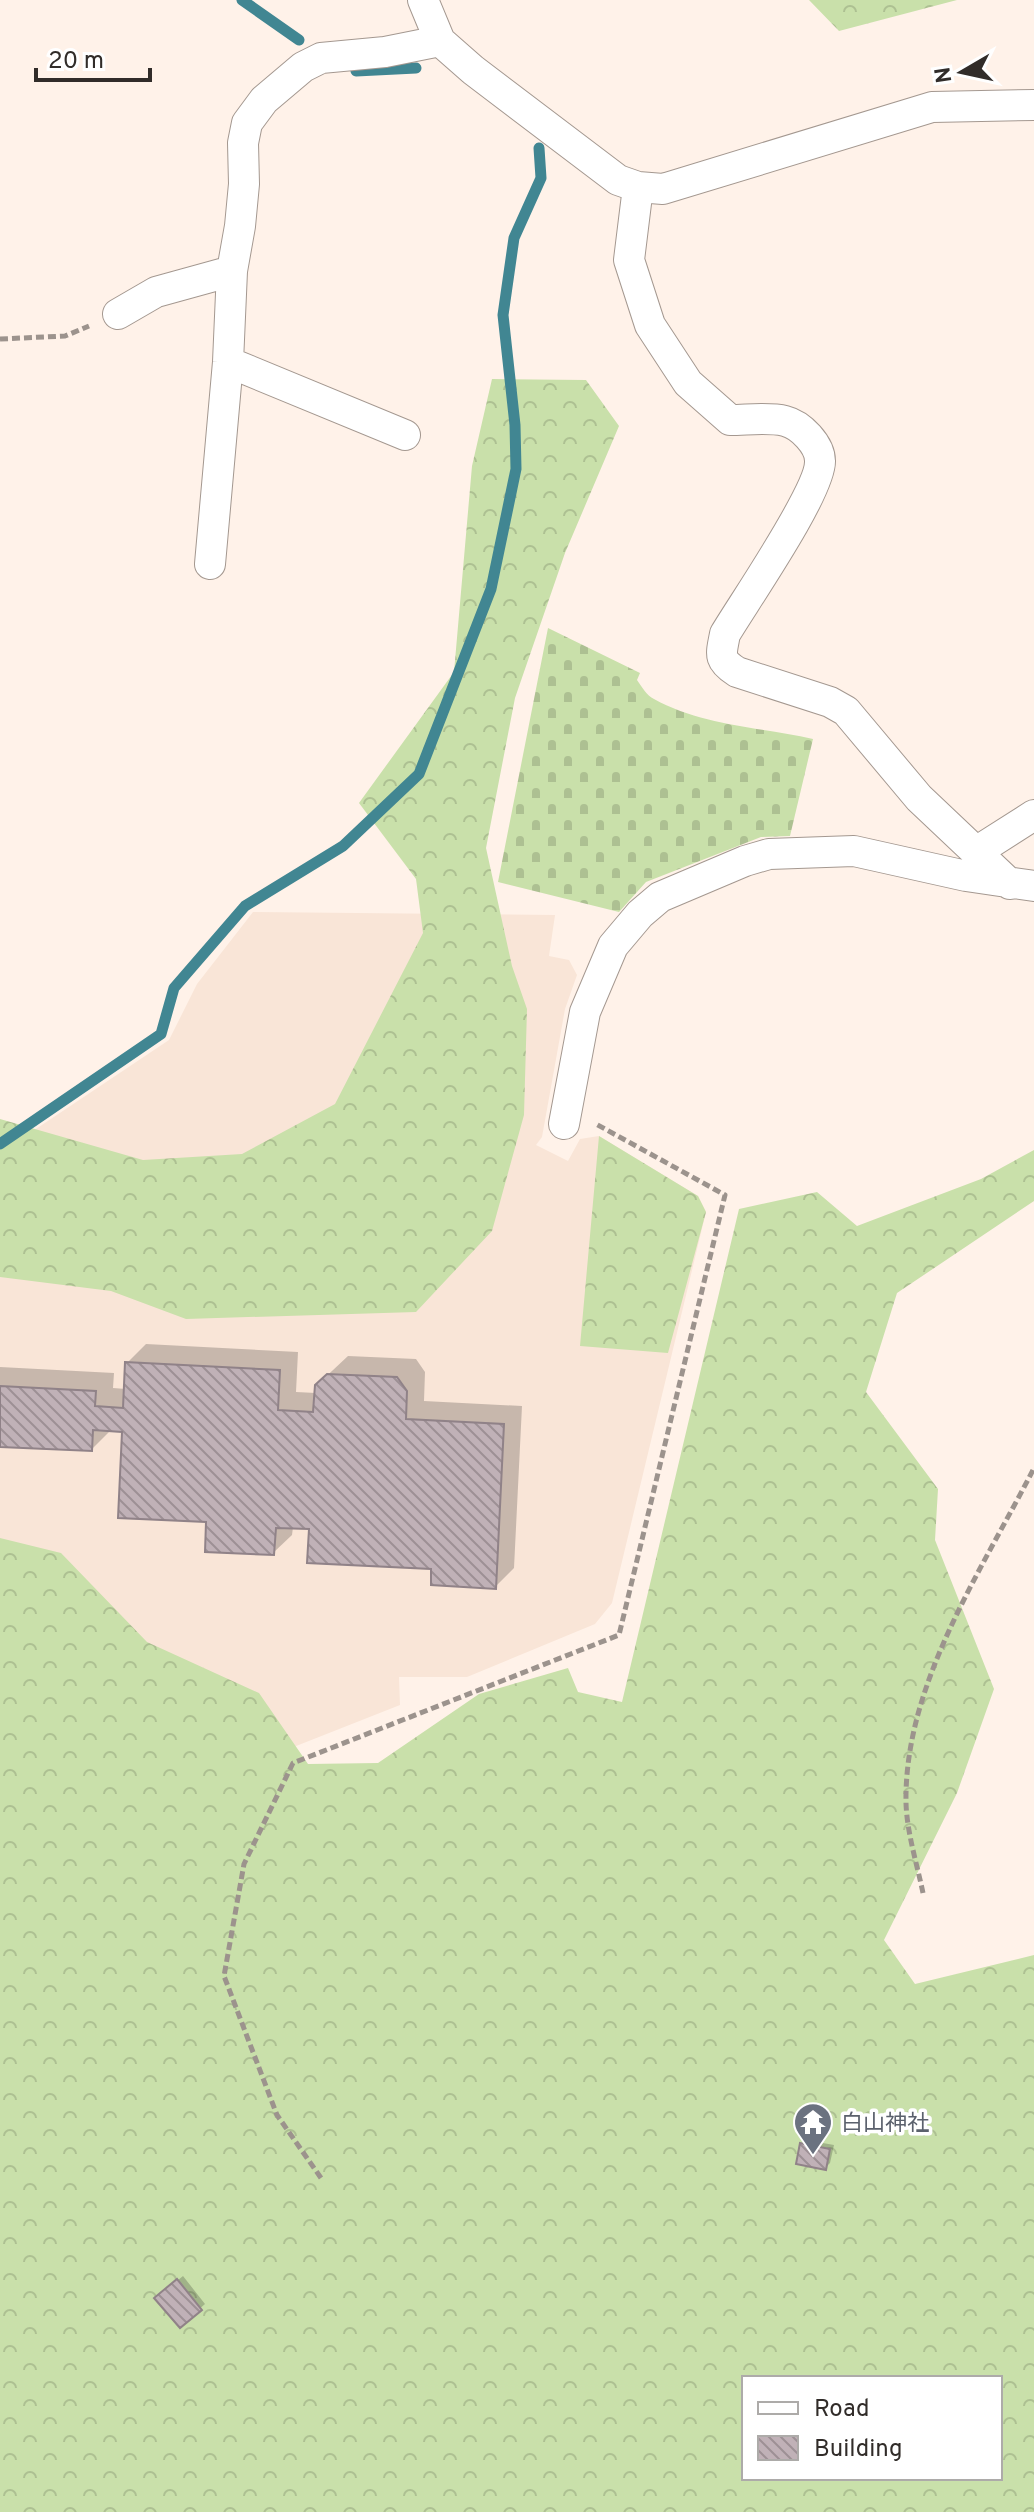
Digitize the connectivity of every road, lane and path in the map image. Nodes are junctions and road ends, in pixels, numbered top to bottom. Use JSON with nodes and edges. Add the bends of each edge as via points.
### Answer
{"nodes":[{"id":1,"x":423,"y":0,"type":"edge"},
{"id":2,"x":440,"y":41,"type":"junction"},
{"id":3,"x":1034,"y":105,"type":"edge"},
{"id":4,"x":638,"y":187,"type":"junction"},
{"id":5,"x":232,"y":271,"type":"junction"},
{"id":6,"x":118,"y":314,"type":"joint"},
{"id":7,"x":0,"y":339,"type":"edge"},
{"id":8,"x":228,"y":362,"type":"junction"},
{"id":9,"x":405,"y":435,"type":"dead end"},
{"id":10,"x":210,"y":564,"type":"dead end"},
{"id":11,"x":1034,"y":815,"type":"edge"},
{"id":12,"x":976,"y":852,"type":"junction"},
{"id":13,"x":1022,"y":885,"type":"edge"},
{"id":14,"x":566,"y":1116,"type":"joint"},
{"id":15,"x":1034,"y":1468,"type":"edge"},
{"id":16,"x":923,"y":1893,"type":"dead end"},
{"id":17,"x":321,"y":2178,"type":"dead end"}],
"edges":[{"from":1,"to":2,"type":"street"},
{"from":2,"to":4,"type":"street","via":[[618,180]]},
{"from":2,"to":5,"type":"street","via":[[321,58],[264,100],[247,123],[243,143],[244,184]]},
{"from":3,"to":4,"type":"street","via":[[932,107],[663,189]]},
{"from":4,"to":12,"type":"street","via":[[629,260],[650,325],[688,383],[730,420],[786,421],[811,440],[821,458],[806,501],[725,634],[724,664],[846,711],[919,798]]},
{"from":5,"to":6,"type":"street","via":[[156,292]]},
{"from":5,"to":8,"type":"street"},
{"from":6,"to":7,"type":"path","via":[[65,336]]},
{"from":8,"to":9,"type":"street"},
{"from":8,"to":10,"type":"street"},
{"from":11,"to":12,"type":"street"},
{"from":12,"to":13,"type":"street"},
{"from":13,"to":14,"type":"street","via":[[840,851],[769,854],[660,897],[613,946],[585,1012]]},
{"from":14,"to":17,"type":"path","via":[[725,1195],[619,1635],[293,1763],[244,1864],[224,1976],[277,2115]]},
{"from":15,"to":16,"type":"path","via":[[942,1644],[922,1701],[906,1803]]}]}
